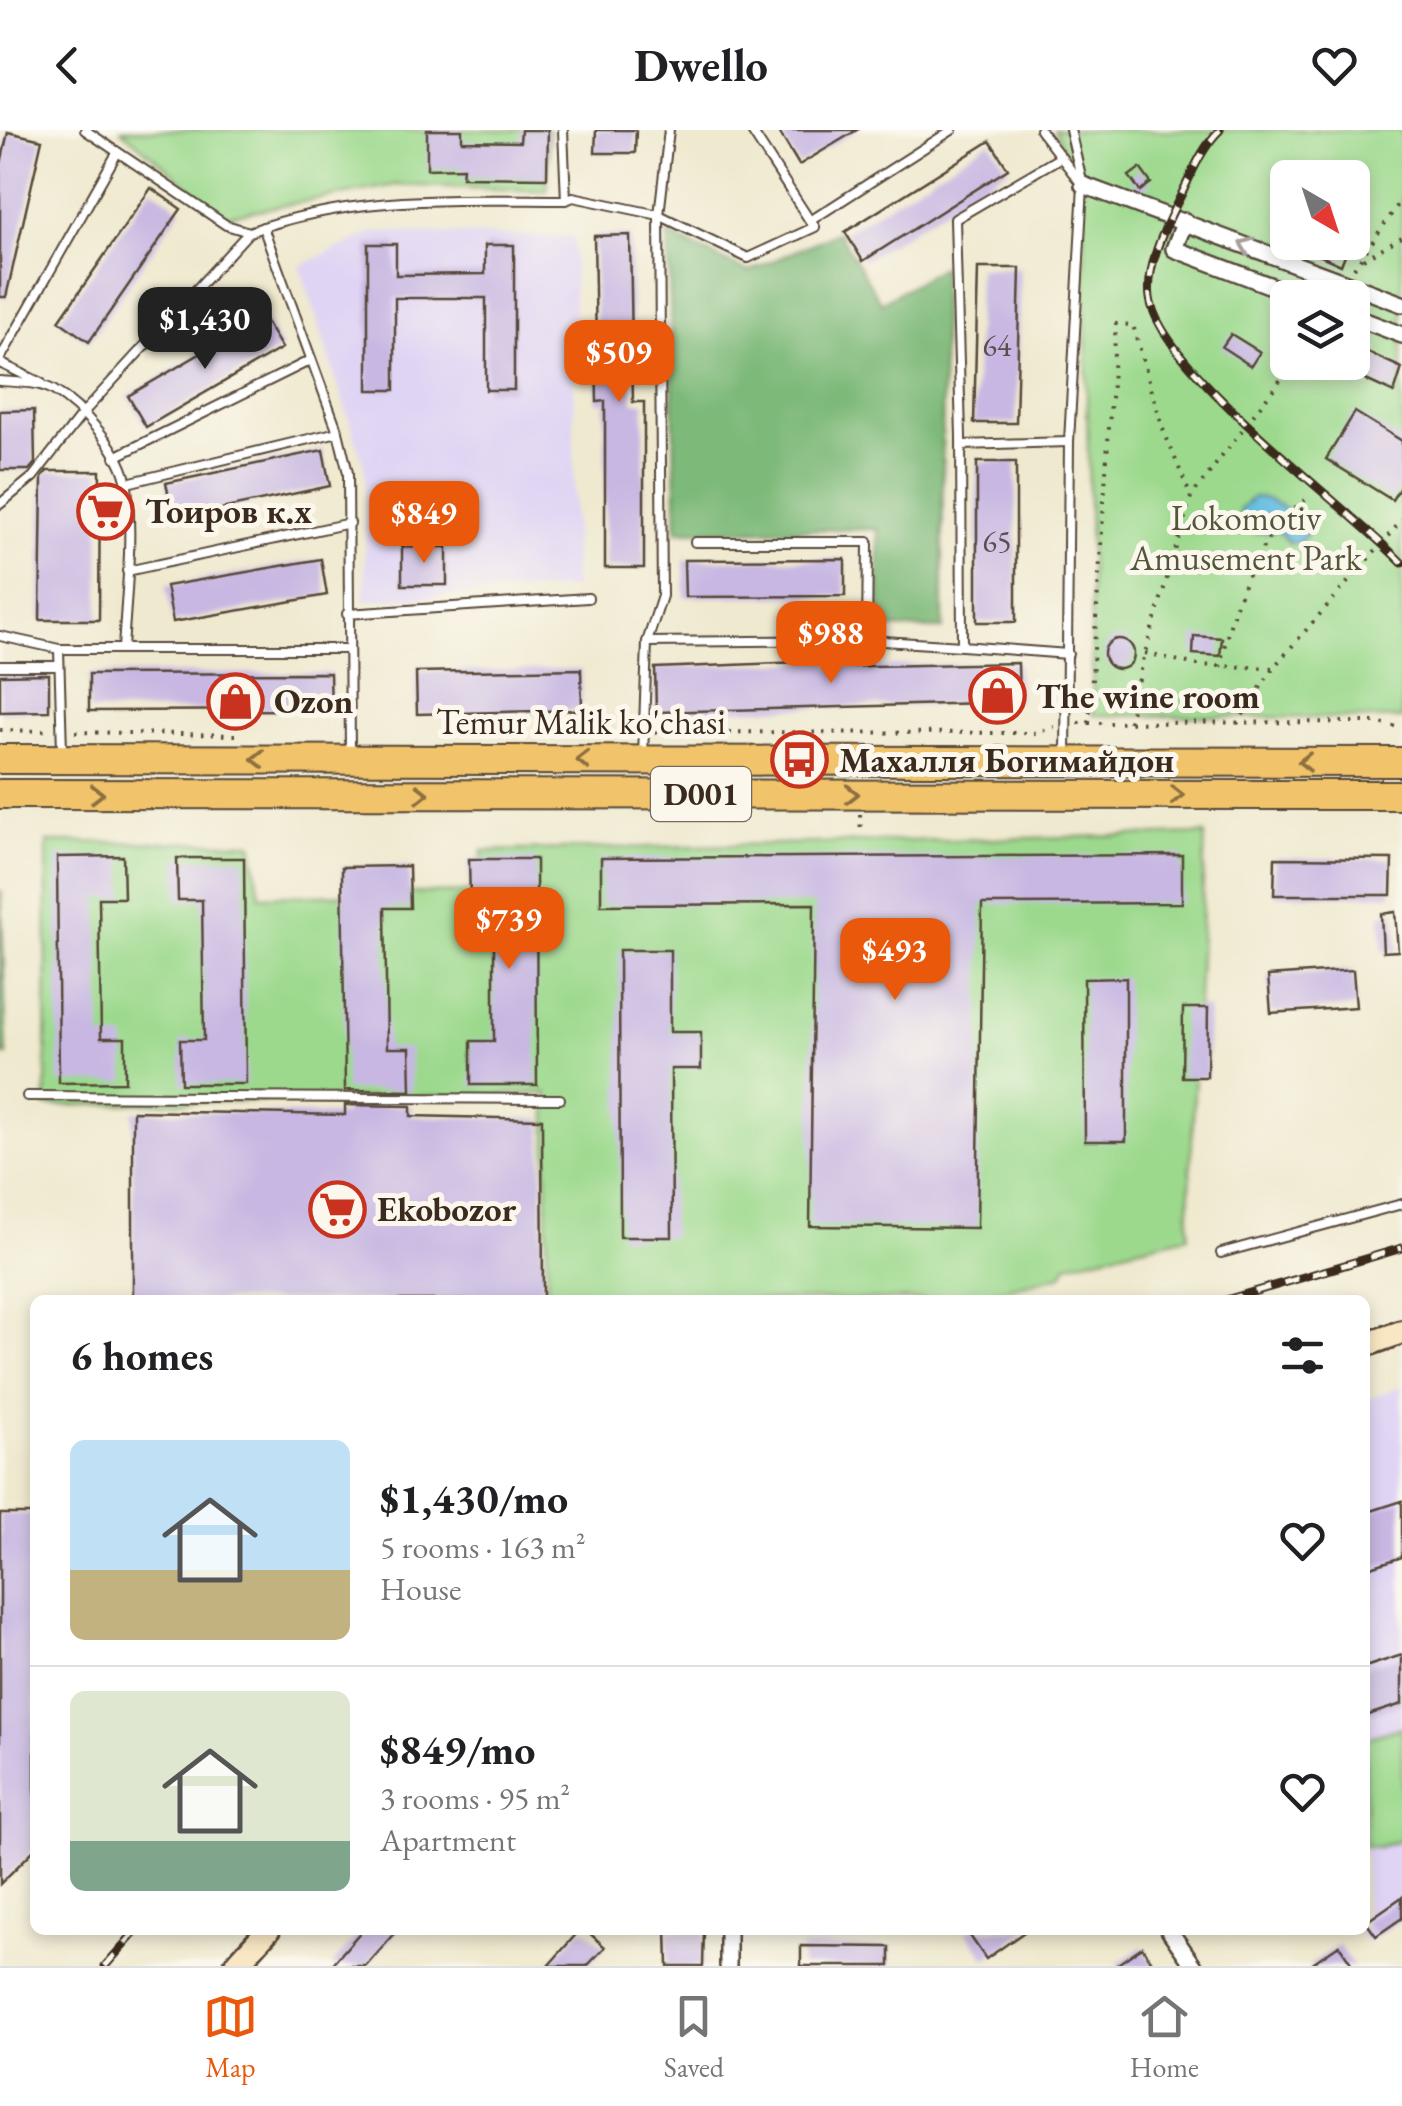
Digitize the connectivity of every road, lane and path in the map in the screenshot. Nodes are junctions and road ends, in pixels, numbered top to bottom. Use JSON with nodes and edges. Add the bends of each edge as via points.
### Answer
{"nodes":[{"id":1,"x":85,"y":130,"type":"edge"},
{"id":2,"x":563,"y":130,"type":"edge"},
{"id":3,"x":669,"y":130,"type":"edge"},
{"id":4,"x":751,"y":130,"type":"edge"},
{"id":5,"x":952,"y":130,"type":"edge"},
{"id":6,"x":1040,"y":130,"type":"edge"},
{"id":7,"x":1070,"y":130,"type":"edge"},
{"id":8,"x":117,"y":153,"type":"junction"},
{"id":9,"x":1062,"y":157,"type":"junction"},
{"id":10,"x":1083,"y":185,"type":"junction"},
{"id":11,"x":1402,"y":199,"type":"edge"},
{"id":12,"x":566,"y":200,"type":"junction"},
{"id":13,"x":1399,"y":209,"type":"edge"},
{"id":14,"x":659,"y":216,"type":"junction"},
{"id":15,"x":810,"y":220,"type":"junction"},
{"id":16,"x":1185,"y":222,"type":"junction"},
{"id":17,"x":263,"y":227,"type":"junction"},
{"id":18,"x":250,"y":232,"type":"junction"},
{"id":19,"x":1402,"y":237,"type":"edge"},
{"id":20,"x":1358,"y":262,"type":"junction"},
{"id":21,"x":1338,"y":280,"type":"edge"},
{"id":22,"x":1348,"y":280,"type":"edge"},
{"id":23,"x":1270,"y":285,"type":"edge"},
{"id":24,"x":1370,"y":292,"type":"edge"},
{"id":25,"x":1402,"y":304,"type":"edge"},
{"id":26,"x":1370,"y":322,"type":"edge"},
{"id":27,"x":1402,"y":334,"type":"edge"},
{"id":28,"x":311,"y":360,"type":"junction"},
{"id":29,"x":0,"y":361,"type":"edge"},
{"id":30,"x":1280,"y":380,"type":"edge"},
{"id":31,"x":0,"y":381,"type":"edge"},
{"id":32,"x":50,"y":388,"type":"junction"},
{"id":33,"x":83,"y":413,"type":"junction"},
{"id":34,"x":338,"y":432,"type":"junction"},
{"id":35,"x":1069,"y":442,"type":"junction"},
{"id":36,"x":962,"y":445,"type":"junction"},
{"id":37,"x":115,"y":456,"type":"junction"},
{"id":38,"x":127,"y":484,"type":"junction"},
{"id":39,"x":1192,"y":497,"type":"junction"},
{"id":40,"x":1308,"y":498,"type":"dead end"},
{"id":41,"x":0,"y":504,"type":"edge"},
{"id":42,"x":350,"y":523,"type":"junction"},
{"id":43,"x":1401,"y":524,"type":"edge"},
{"id":44,"x":695,"y":542,"type":"dead end"},
{"id":45,"x":127,"y":571,"type":"junction"},
{"id":46,"x":588,"y":598,"type":"dead end"},
{"id":47,"x":347,"y":614,"type":"junction"},
{"id":48,"x":0,"y":636,"type":"edge"},
{"id":49,"x":867,"y":640,"type":"junction"},
{"id":50,"x":647,"y":642,"type":"junction"},
{"id":51,"x":962,"y":646,"type":"junction"},
{"id":52,"x":59,"y":649,"type":"junction"},
{"id":53,"x":122,"y":649,"type":"junction"},
{"id":54,"x":347,"y":649,"type":"junction"},
{"id":55,"x":1145,"y":653,"type":"junction"},
{"id":56,"x":1068,"y":654,"type":"junction"},
{"id":57,"x":0,"y":666,"type":"edge"},
{"id":58,"x":60,"y":666,"type":"junction"},
{"id":59,"x":1220,"y":667,"type":"junction"},
{"id":60,"x":1273,"y":668,"type":"junction"},
{"id":61,"x":1129,"y":722,"type":"junction"},
{"id":62,"x":1089,"y":723,"type":"junction"},
{"id":63,"x":1067,"y":724,"type":"junction"},
{"id":64,"x":1237,"y":724,"type":"junction"},
{"id":65,"x":1402,"y":728,"type":"edge"},
{"id":66,"x":0,"y":730,"type":"edge"},
{"id":67,"x":234,"y":735,"type":"dead end"},
{"id":68,"x":448,"y":735,"type":"dead end"},
{"id":69,"x":62,"y":745,"type":"junction"},
{"id":70,"x":643,"y":746,"type":"junction"},
{"id":71,"x":0,"y":759,"type":"edge"},
{"id":72,"x":350,"y":760,"type":"junction"},
{"id":73,"x":776,"y":760,"type":"junction"},
{"id":74,"x":945,"y":760,"type":"junction"},
{"id":75,"x":1066,"y":761,"type":"junction"},
{"id":76,"x":1402,"y":762,"type":"edge"},
{"id":77,"x":0,"y":794,"type":"edge"},
{"id":78,"x":774,"y":794,"type":"junction"},
{"id":79,"x":944,"y":794,"type":"junction"},
{"id":80,"x":1402,"y":795,"type":"edge"},
{"id":81,"x":27,"y":1096,"type":"dead end"},
{"id":82,"x":560,"y":1099,"type":"dead end"},
{"id":83,"x":1402,"y":1204,"type":"edge"},
{"id":84,"x":1221,"y":1253,"type":"dead end"},
{"id":85,"x":1402,"y":1332,"type":"edge"},
{"id":86,"x":1370,"y":1342,"type":"edge"},
{"id":87,"x":1402,"y":1346,"type":"edge"},
{"id":88,"x":1370,"y":1356,"type":"edge"},
{"id":89,"x":253,"y":1935,"type":"edge"},
{"id":90,"x":263,"y":1935,"type":"edge"},
{"id":91,"x":728,"y":1935,"type":"edge"},
{"id":92,"x":1172,"y":1935,"type":"edge"},
{"id":93,"x":225,"y":1966,"type":"edge"},
{"id":94,"x":235,"y":1966,"type":"edge"},
{"id":95,"x":728,"y":1966,"type":"edge"},
{"id":96,"x":1194,"y":1966,"type":"edge"}],
"edges":[{"from":1,"to":8,"type":"lane"},
{"from":2,"to":12,"type":"lane"},
{"from":3,"to":14,"type":"lane"},
{"from":4,"to":15,"type":"lane"},
{"from":5,"to":15,"type":"lane"},
{"from":6,"to":9,"type":"lane"},
{"from":7,"to":10,"type":"lane"},
{"from":8,"to":18,"type":"lane","via":[[226,225]]},
{"from":8,"to":29,"type":"lane"},
{"from":9,"to":10,"type":"lane"},
{"from":9,"to":36,"type":"lane","via":[[955,220]]},
{"from":10,"to":16,"type":"street"},
{"from":10,"to":35,"type":"lane"},
{"from":11,"to":13,"type":"path"},
{"from":12,"to":14,"type":"lane"},
{"from":12,"to":17,"type":"lane","via":[[366,204]]},
{"from":13,"to":20,"type":"path"},
{"from":14,"to":15,"type":"lane","via":[[748,258],[815,227]]},
{"from":14,"to":50,"type":"lane","via":[[662,596]]},
{"from":21,"to":16,"type":"street","one_way":true},
{"from":16,"to":23,"type":"street","via":[[1174,249]]},
{"from":17,"to":18,"type":"lane"},
{"from":17,"to":28,"type":"lane"},
{"from":18,"to":33,"type":"lane"},
{"from":19,"to":20,"type":"path"},
{"from":20,"to":22,"type":"path"},
{"from":24,"to":25,"type":"street"},
{"from":26,"to":27,"type":"street"},
{"from":28,"to":34,"type":"lane"},
{"from":28,"to":37,"type":"lane"},
{"from":29,"to":32,"type":"lane"},
{"from":30,"to":39,"type":"path"},
{"from":31,"to":32,"type":"lane"},
{"from":32,"to":33,"type":"lane"},
{"from":33,"to":37,"type":"lane"},
{"from":33,"to":41,"type":"lane","via":[[33,477]]},
{"from":34,"to":38,"type":"lane"},
{"from":34,"to":42,"type":"lane"},
{"from":35,"to":36,"type":"lane"},
{"from":35,"to":56,"type":"lane"},
{"from":36,"to":51,"type":"lane"},
{"from":37,"to":38,"type":"lane"},
{"from":38,"to":45,"type":"lane"},
{"from":39,"to":55,"type":"path"},
{"from":39,"to":62,"type":"path","via":[[1163,429],[1134,326],[1116,324]]},
{"from":40,"to":59,"type":"path","via":[[1288,512],[1265,545],[1239,596]]},
{"from":42,"to":45,"type":"lane"},
{"from":42,"to":47,"type":"lane"},
{"from":43,"to":60,"type":"path"},
{"from":44,"to":49,"type":"lane","via":[[868,542]]},
{"from":45,"to":53,"type":"lane"},
{"from":46,"to":47,"type":"lane"},
{"from":47,"to":54,"type":"lane"},
{"from":48,"to":52,"type":"lane"},
{"from":49,"to":50,"type":"lane"},
{"from":49,"to":51,"type":"lane"},
{"from":50,"to":70,"type":"lane"},
{"from":51,"to":56,"type":"lane"},
{"from":52,"to":53,"type":"lane"},
{"from":52,"to":58,"type":"lane"},
{"from":53,"to":54,"type":"lane"},
{"from":54,"to":72,"type":"lane"},
{"from":55,"to":59,"type":"path"},
{"from":55,"to":61,"type":"path"},
{"from":56,"to":63,"type":"lane"},
{"from":57,"to":58,"type":"lane"},
{"from":58,"to":69,"type":"lane"},
{"from":59,"to":60,"type":"path"},
{"from":60,"to":64,"type":"path"},
{"from":61,"to":62,"type":"path"},
{"from":61,"to":64,"type":"path"},
{"from":62,"to":63,"type":"path"},
{"from":63,"to":70,"type":"path","via":[[1034,733]]},
{"from":63,"to":75,"type":"lane"},
{"from":64,"to":65,"type":"path","via":[[1376,722]]},
{"from":66,"to":69,"type":"path"},
{"from":67,"to":69,"type":"path"},
{"from":68,"to":70,"type":"path"},
{"from":69,"to":71,"type":"highway","name":"Temur Malik ko'chasi","number":"D001"},
{"from":72,"to":69,"type":"highway","name":"Temur Malik ko'chasi","number":"D001","one_way":true},
{"from":70,"to":72,"type":"highway","name":"Temur Malik ko'chasi","number":"D001","one_way":true},
{"from":70,"to":73,"type":"highway","name":"Temur Malik ko'chasi","number":"D001"},
{"from":73,"to":74,"type":"highway","name":"Temur Malik ko'chasi","number":"D001"},
{"from":73,"to":78,"type":"highway"},
{"from":74,"to":75,"type":"highway","name":"Temur Malik ko'chasi","number":"D001"},
{"from":74,"to":79,"type":"highway"},
{"from":76,"to":75,"type":"highway","name":"Temur Malik ko'chasi","number":"D001","one_way":true},
{"from":77,"to":78,"type":"highway","name":"Temur Malik ko'chasi","number":"D001","one_way":true},
{"from":78,"to":79,"type":"highway","name":"Temur Malik ko'chasi","number":"D001","one_way":true},
{"from":79,"to":80,"type":"highway","name":"Temur Malik ko'chasi","number":"D001","one_way":true},
{"from":81,"to":82,"type":"lane"},
{"from":83,"to":84,"type":"lane"},
{"from":85,"to":86,"type":"main road"},
{"from":87,"to":88,"type":"main road"},
{"from":89,"to":93,"type":"main road"},
{"from":90,"to":94,"type":"main road"},
{"from":91,"to":95,"type":"street"},
{"from":92,"to":96,"type":"street"}]}
